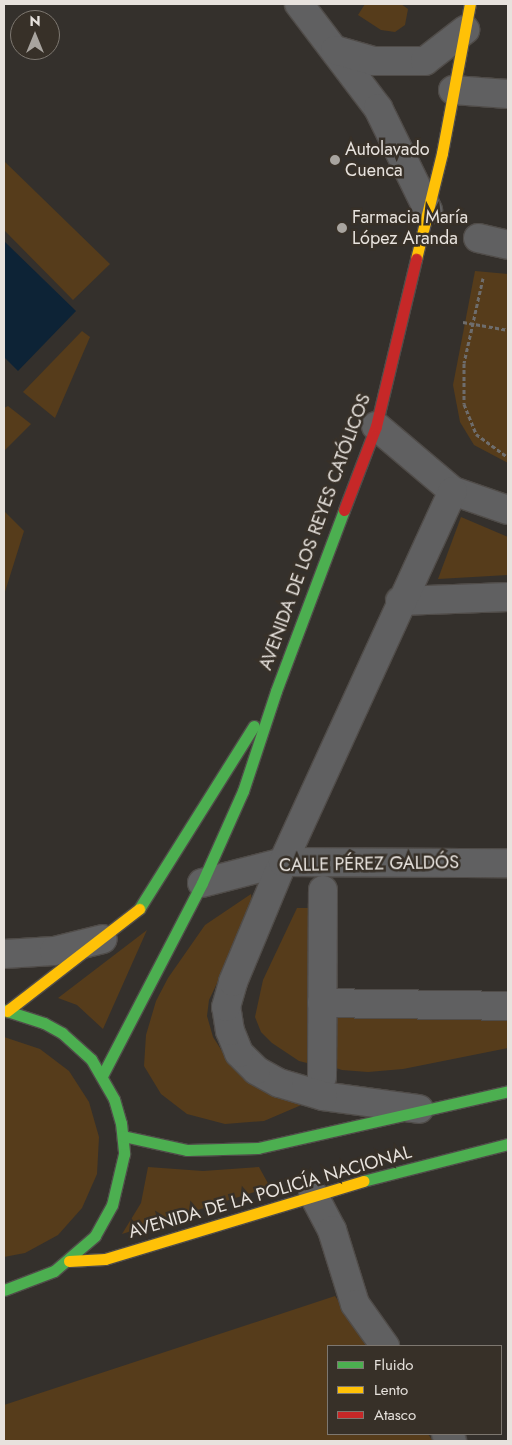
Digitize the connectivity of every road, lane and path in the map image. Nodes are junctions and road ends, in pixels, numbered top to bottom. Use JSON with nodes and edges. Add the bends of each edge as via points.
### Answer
{"nodes":[{"id":1,"x":299,"y":4,"type":"edge"},
{"id":2,"x":467,"y":17,"type":"edge"},
{"id":3,"x":335,"y":50,"type":"junction"},
{"id":4,"x":453,"y":90,"type":"junction"},
{"id":5,"x":508,"y":94,"type":"edge"},
{"id":6,"x":428,"y":210,"type":"junction"},
{"id":7,"x":478,"y":238,"type":"dead end"},
{"id":8,"x":508,"y":244,"type":"edge"},
{"id":9,"x":490,"y":279,"type":"dead end"},
{"id":10,"x":464,"y":322,"type":"dead end"},
{"id":11,"x":471,"y":323,"type":"junction"},
{"id":12,"x":508,"y":330,"type":"edge"},
{"id":13,"x":376,"y":426,"type":"junction"},
{"id":14,"x":508,"y":457,"type":"edge"},
{"id":15,"x":453,"y":491,"type":"junction"},
{"id":16,"x":508,"y":510,"type":"edge"},
{"id":17,"x":508,"y":596,"type":"edge"},
{"id":18,"x":400,"y":601,"type":"junction"},
{"id":19,"x":276,"y":691,"type":"junction"},
{"id":20,"x":283,"y":862,"type":"junction"},
{"id":21,"x":508,"y":863,"type":"edge"},
{"id":22,"x":202,"y":883,"type":"junction"},
{"id":23,"x":322,"y":890,"type":"dead end"},
{"id":24,"x":103,"y":938,"type":"junction"},
{"id":25,"x":4,"y":954,"type":"edge"},
{"id":26,"x":322,"y":1003,"type":"junction"},
{"id":27,"x":508,"y":1006,"type":"edge"},
{"id":28,"x":5,"y":1010,"type":"edge"},
{"id":29,"x":102,"y":1076,"type":"junction"},
{"id":30,"x":322,"y":1077,"type":"dead end"},
{"id":31,"x":508,"y":1091,"type":"edge"},
{"id":32,"x":420,"y":1109,"type":"junction"},
{"id":33,"x":123,"y":1136,"type":"junction"},
{"id":34,"x":508,"y":1144,"type":"edge"},
{"id":35,"x":313,"y":1194,"type":"junction"},
{"id":36,"x":69,"y":1261,"type":"junction"},
{"id":37,"x":4,"y":1290,"type":"edge"},
{"id":38,"x":384,"y":1345,"type":"edge"}],
"edges":[{"from":1,"to":3,"type":"street"},
{"from":2,"to":3,"type":"street","via":[[426,61],[373,61]]},
{"from":2,"to":4,"type":"main road","name":"AVENIDA DE LOS REYES CATÓLICOS"},
{"from":3,"to":6,"type":"street","via":[[378,108]]},
{"from":4,"to":5,"type":"street"},
{"from":4,"to":6,"type":"main road","name":"AVENIDA DE LOS REYES CATÓLICOS"},
{"from":6,"to":13,"type":"main road","name":"AVENIDA DE LOS REYES CATÓLICOS"},
{"from":7,"to":8,"type":"street"},
{"from":9,"to":11,"type":"path","via":[[480,278]]},
{"from":10,"to":11,"type":"path"},
{"from":11,"to":12,"type":"path"},
{"from":11,"to":14,"type":"path","via":[[462,385],[466,412],[476,434]]},
{"from":13,"to":15,"type":"street"},
{"from":13,"to":19,"type":"main road","name":"AVENIDA DE LOS REYES CATÓLICOS"},
{"from":15,"to":16,"type":"street"},
{"from":15,"to":18,"type":"street"},
{"from":17,"to":18,"type":"street"},
{"from":18,"to":20,"type":"street"},
{"from":19,"to":22,"type":"main road","name":"AVENIDA DE LOS REYES CATÓLICOS","via":[[243,791]]},
{"from":19,"to":24,"type":"main road","name":"AVENIDA DE LOS REYES CATÓLICOS","via":[[136,913]]},
{"from":20,"to":21,"type":"street","name":"CALLE PÉREZ GALDÓS"},
{"from":20,"to":22,"type":"street","name":"CALLE PÉREZ GALDÓS"},
{"from":20,"to":32,"type":"street","via":[[229,994],[226,1018],[239,1053],[256,1070],[305,1092]]},
{"from":22,"to":29,"type":"main road","name":"AVENIDA DE LOS REYES CATÓLICOS"},
{"from":23,"to":26,"type":"street"},
{"from":24,"to":25,"type":"street","via":[[54,951]]},
{"from":24,"to":28,"type":"main road","name":"AVENIDA DE LOS REYES CATÓLICOS"},
{"from":26,"to":27,"type":"street"},
{"from":26,"to":30,"type":"street"},
{"from":28,"to":29,"type":"main road","via":[[62,1033],[91,1060]]},
{"from":29,"to":33,"type":"main road","via":[[114,1099]]},
{"from":31,"to":32,"type":"main road"},
{"from":32,"to":33,"type":"main road","via":[[300,1139],[226,1152],[187,1150]]},
{"from":33,"to":36,"type":"main road","via":[[122,1171],[112,1205],[94,1236]]},
{"from":34,"to":35,"type":"main road","name":"AVENIDA DE LA POLICÍA NACIONAL"},
{"from":35,"to":36,"type":"main road","name":"AVENIDA DE LA POLICÍA NACIONAL","via":[[105,1259]]},
{"from":35,"to":38,"type":"street","via":[[332,1230],[355,1304]]},
{"from":36,"to":37,"type":"main road","via":[[39,1279]]}]}
